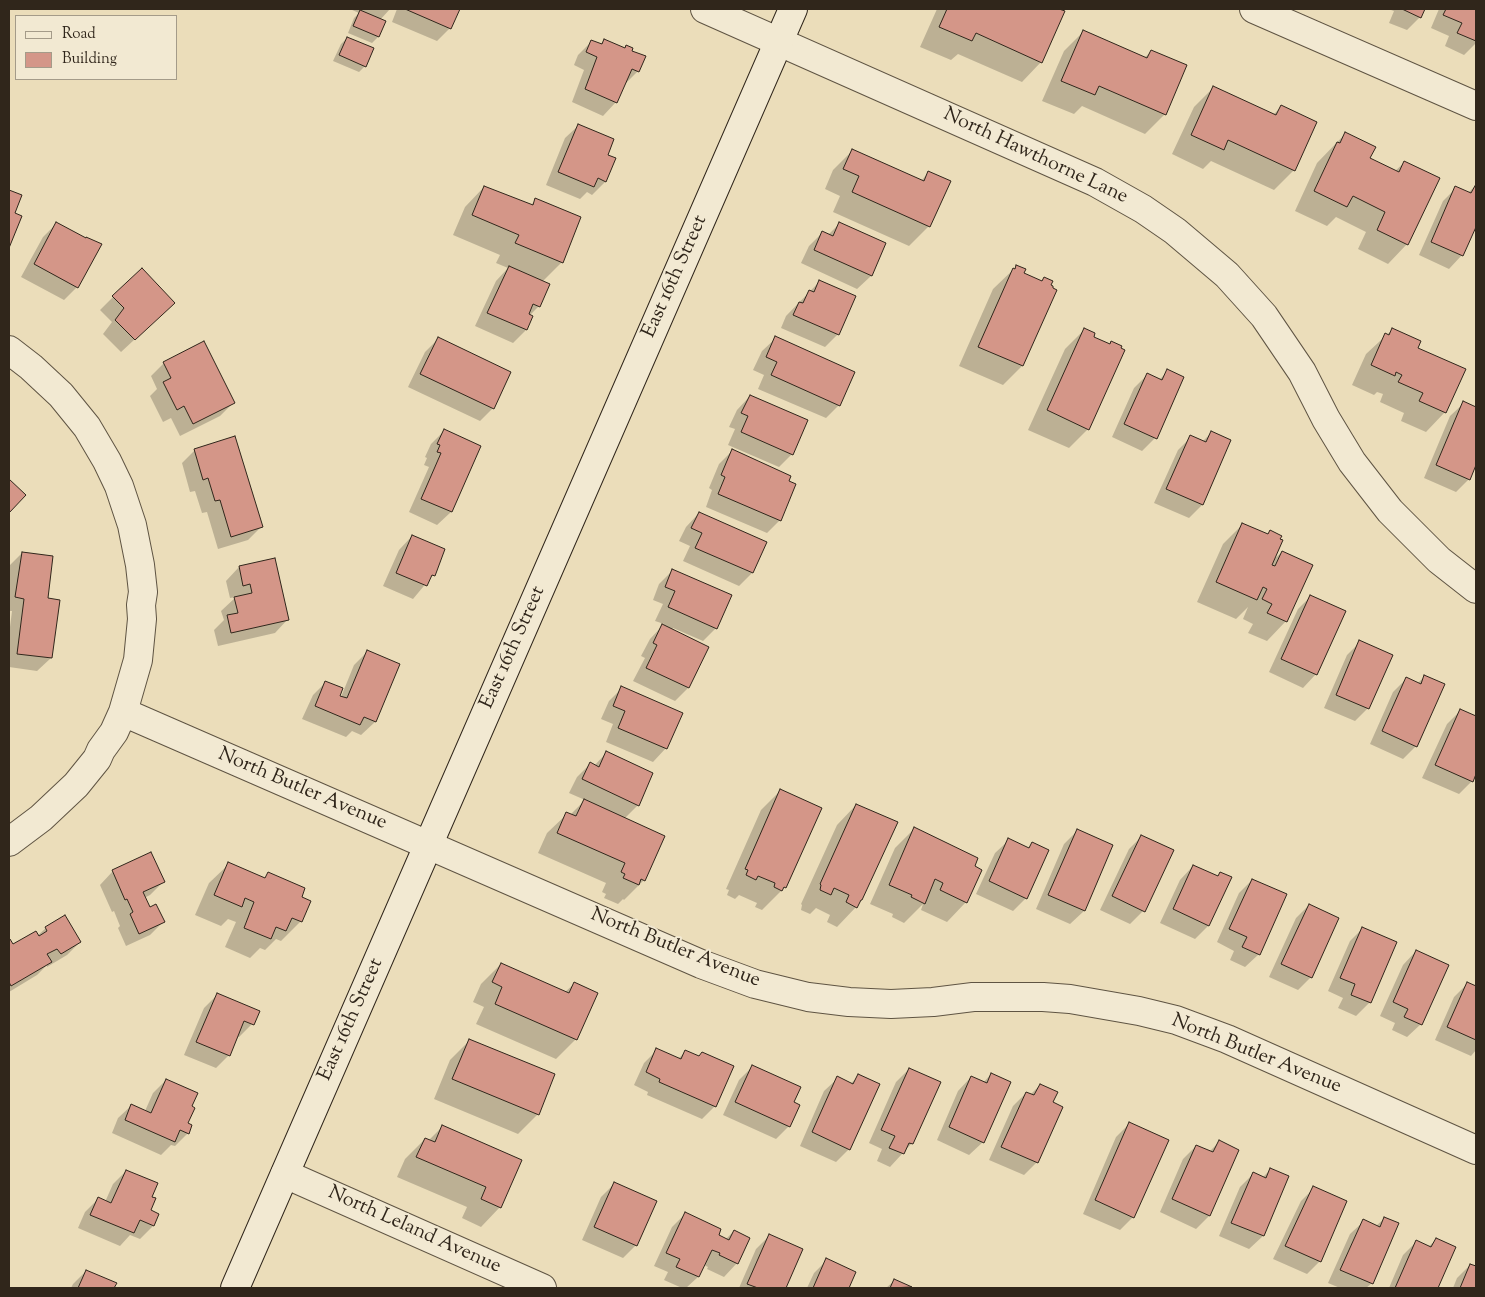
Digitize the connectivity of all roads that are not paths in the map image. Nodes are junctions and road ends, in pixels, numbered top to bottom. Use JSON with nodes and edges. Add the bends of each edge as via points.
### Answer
{"nodes":[{"id":1,"x":704,"y":9,"type":"edge"},
{"id":2,"x":793,"y":9,"type":"edge"},
{"id":3,"x":1254,"y":9,"type":"edge"},
{"id":4,"x":779,"y":42,"type":"junction"},
{"id":5,"x":1476,"y":106,"type":"edge"},
{"id":6,"x":9,"y":350,"type":"edge"},
{"id":7,"x":1476,"y":589,"type":"edge"},
{"id":8,"x":123,"y":712,"type":"junction"},
{"id":9,"x":9,"y":842,"type":"edge"},
{"id":10,"x":428,"y":845,"type":"junction"},
{"id":11,"x":1476,"y":1150,"type":"edge"},
{"id":12,"x":285,"y":1174,"type":"junction"},
{"id":13,"x":235,"y":1288,"type":"edge"},
{"id":14,"x":542,"y":1288,"type":"edge"}],
"edges":[{"from":1,"to":4,"type":"street","name":"North Hawthorne Lane"},
{"from":2,"to":4,"type":"street","name":"East 16th Street"},
{"from":3,"to":5,"type":"street"},
{"from":4,"to":7,"type":"street","name":"North Hawthorne Lane","via":[[1095,182],[1143,209],[1197,248],[1235,283],[1264,316],[1302,372],[1352,462],[1390,511],[1439,560]]},
{"from":4,"to":10,"type":"street","name":"East 16th Street"},
{"from":6,"to":8,"type":"street","via":[[51,385],[87,427],[119,486],[132,525],[143,592],[142,619],[138,660]]},
{"from":8,"to":9,"type":"street","via":[[90,768],[41,818]]},
{"from":8,"to":10,"type":"street","name":"North Butler Avenue"},
{"from":10,"to":11,"type":"street","name":"North Butler Avenue","via":[[701,964],[755,984],[849,1002],[891,1004],[973,997],[1043,997],[1139,1010],[1227,1039]]},
{"from":10,"to":12,"type":"street","name":"East 16th Street"},
{"from":12,"to":13,"type":"street","name":"East 16th Street"},
{"from":12,"to":14,"type":"street","name":"North Leland Avenue"}]}
